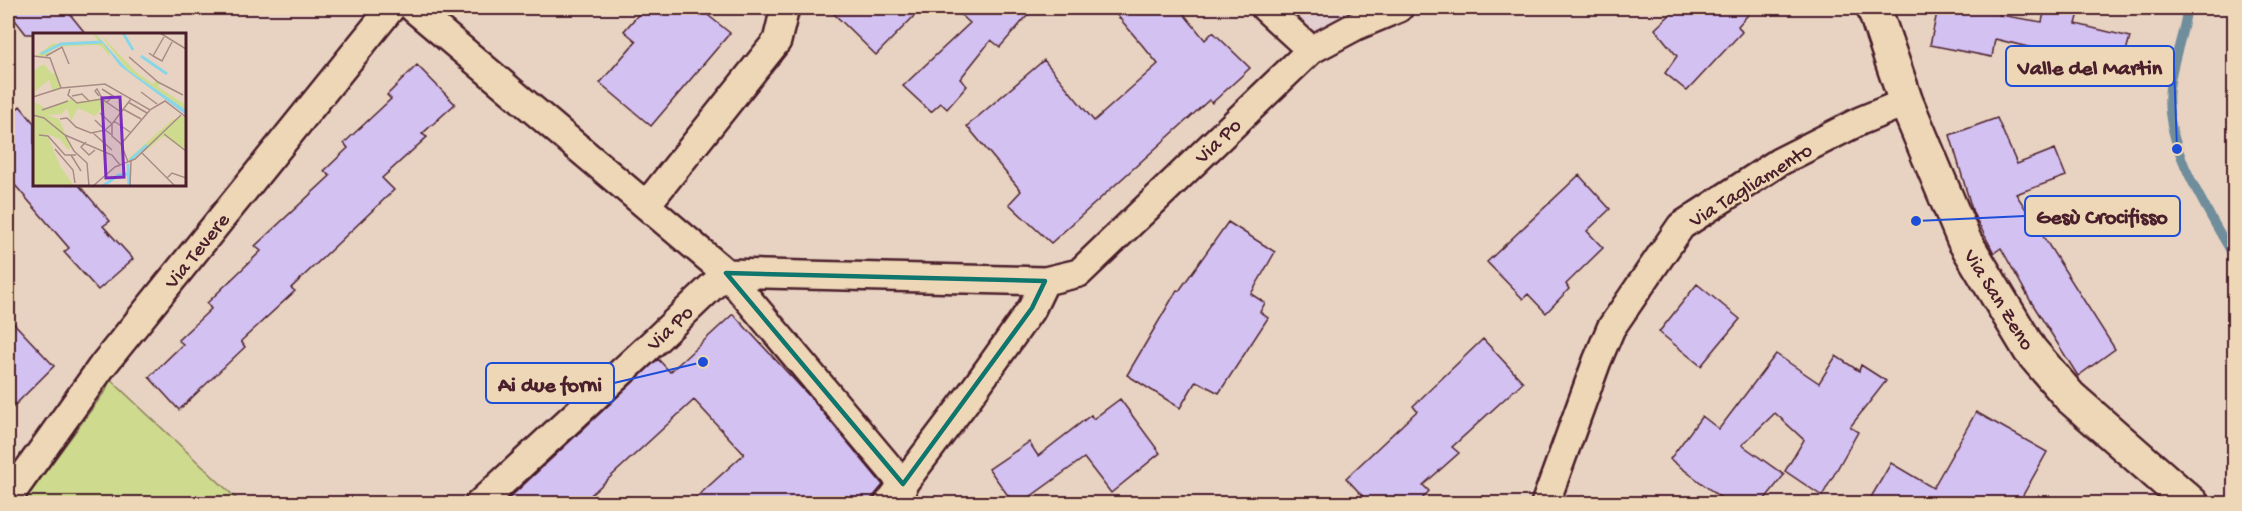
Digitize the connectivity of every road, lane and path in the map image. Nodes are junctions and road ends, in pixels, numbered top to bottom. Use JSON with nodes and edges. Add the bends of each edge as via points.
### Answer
{"nodes":[{"id":1,"x":391,"y":8,"type":"edge"},
{"id":2,"x":413,"y":8,"type":"edge"},
{"id":3,"x":785,"y":8,"type":"edge"},
{"id":4,"x":1265,"y":8,"type":"edge"},
{"id":5,"x":1399,"y":8,"type":"edge"},
{"id":6,"x":1874,"y":8,"type":"edge"},
{"id":7,"x":1311,"y":50,"type":"junction"},
{"id":8,"x":1906,"y":102,"type":"junction"},
{"id":9,"x":647,"y":204,"type":"junction"},
{"id":10,"x":726,"y":273,"type":"junction"},
{"id":11,"x":1045,"y":280,"type":"junction"},
{"id":12,"x":897,"y":497,"type":"edge"},
{"id":13,"x":8,"y":498,"type":"edge"},
{"id":14,"x":479,"y":504,"type":"edge"},
{"id":15,"x":1545,"y":504,"type":"edge"},
{"id":16,"x":2192,"y":504,"type":"edge"}],
"edges":[{"from":1,"to":13,"type":"street","name":"Via Tevere","via":[[103,365]]},
{"from":2,"to":9,"type":"street"},
{"from":3,"to":9,"type":"street","via":[[777,41]]},
{"from":4,"to":7,"type":"street"},
{"from":5,"to":7,"type":"street","name":"Via Po"},
{"from":6,"to":8,"type":"street","name":"Via San Zeno"},
{"from":7,"to":11,"type":"street","name":"Via Po","via":[[1079,273]]},
{"from":8,"to":15,"type":"street","name":"Via Tagliamento","via":[[1860,120],[1779,162],[1681,226],[1611,328]]},
{"from":8,"to":16,"type":"street","name":"Via San Zeno","via":[[1964,240],[2030,350],[2070,397]]},
{"from":9,"to":10,"type":"street"},
{"from":10,"to":11,"type":"street","name":"Via Po"},
{"from":10,"to":12,"type":"street"},
{"from":10,"to":14,"type":"street","name":"Via Po"},
{"from":11,"to":12,"type":"street","via":[[1032,308]]}]}
